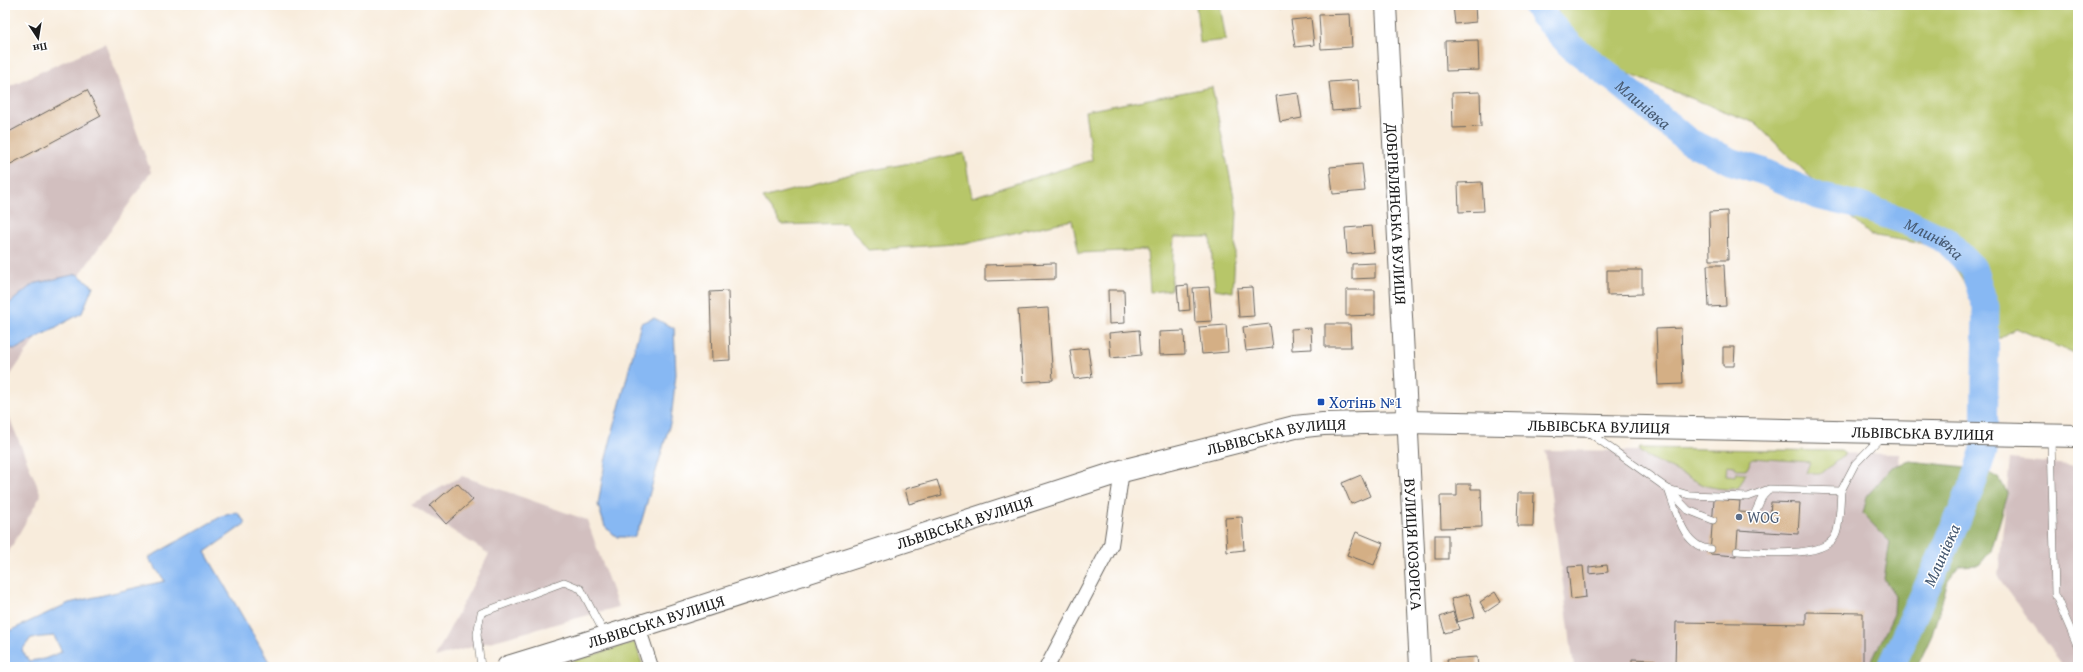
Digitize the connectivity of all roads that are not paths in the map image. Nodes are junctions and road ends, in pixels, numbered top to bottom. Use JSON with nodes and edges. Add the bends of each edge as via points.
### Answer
{"nodes":[{"id":1,"x":1386,"y":5,"type":"edge"},
{"id":2,"x":1407,"y":422,"type":"junction"},
{"id":3,"x":1580,"y":426,"type":"junction"},
{"id":4,"x":1885,"y":432,"type":"junction"},
{"id":5,"x":2051,"y":435,"type":"junction"},
{"id":6,"x":2078,"y":436,"type":"edge"},
{"id":7,"x":1122,"y":471,"type":"junction"},
{"id":8,"x":1668,"y":489,"type":"junction"},
{"id":9,"x":1769,"y":489,"type":"junction"},
{"id":10,"x":1841,"y":491,"type":"junction"},
{"id":11,"x":1755,"y":513,"type":"dead end"},
{"id":12,"x":1713,"y":520,"type":"dead end"},
{"id":13,"x":1711,"y":549,"type":"dead end"},
{"id":14,"x":1737,"y":551,"type":"dead end"},
{"id":15,"x":638,"y":628,"type":"junction"},
{"id":16,"x":606,"y":637,"type":"junction"},
{"id":17,"x":2078,"y":647,"type":"edge"},
{"id":18,"x":481,"y":667,"type":"edge"},
{"id":19,"x":508,"y":667,"type":"edge"},
{"id":20,"x":651,"y":667,"type":"edge"},
{"id":21,"x":1047,"y":667,"type":"edge"},
{"id":22,"x":1420,"y":667,"type":"edge"}],
"edges":[{"from":1,"to":2,"type":"street","name":"ДОБРІВЛЯНСЬКА ВУЛИЦЯ"},
{"from":2,"to":3,"type":"main road","name":"ЛЬВІВСЬКА ВУЛИЦЯ"},
{"from":2,"to":7,"type":"main road","name":"ЛЬВІВСЬКА ВУЛИЦЯ","via":[[1295,427]]},
{"from":2,"to":22,"type":"street","name":"ВУЛИЦЯ КОЗОРІСА"},
{"from":3,"to":4,"type":"main road","name":"ЛЬВІВСЬКА ВУЛИЦЯ"},
{"from":3,"to":8,"type":"lane"},
{"from":4,"to":5,"type":"main road","name":"ЛЬВІВСЬКА ВУЛИЦЯ"},
{"from":4,"to":10,"type":"lane","via":[[1855,464]]},
{"from":5,"to":6,"type":"main road","name":"ЛЬВІВСЬКА ВУЛИЦЯ"},
{"from":5,"to":17,"type":"lane","via":[[2055,594]]},
{"from":7,"to":15,"type":"main road","name":"ЛЬВІВСЬКА ВУЛИЦЯ"},
{"from":7,"to":21,"type":"street","via":[[1111,545]]},
{"from":8,"to":9,"type":"lane","via":[[1689,495],[1748,497]]},
{"from":8,"to":12,"type":"lane","via":[[1688,510]]},
{"from":8,"to":13,"type":"lane","via":[[1686,533],[1693,543]]},
{"from":9,"to":10,"type":"lane"},
{"from":9,"to":11,"type":"lane","via":[[1763,495]]},
{"from":10,"to":14,"type":"lane","via":[[1836,535],[1828,544],[1805,552]]},
{"from":15,"to":16,"type":"main road","name":"ЛЬВІВСЬКА ВУЛИЦЯ"},
{"from":15,"to":20,"type":"street"},
{"from":16,"to":18,"type":"lane","via":[[581,589],[564,582],[481,613],[477,634]]},
{"from":16,"to":19,"type":"main road","name":"ЛЬВІВСЬКА ВУЛИЦЯ"}]}
